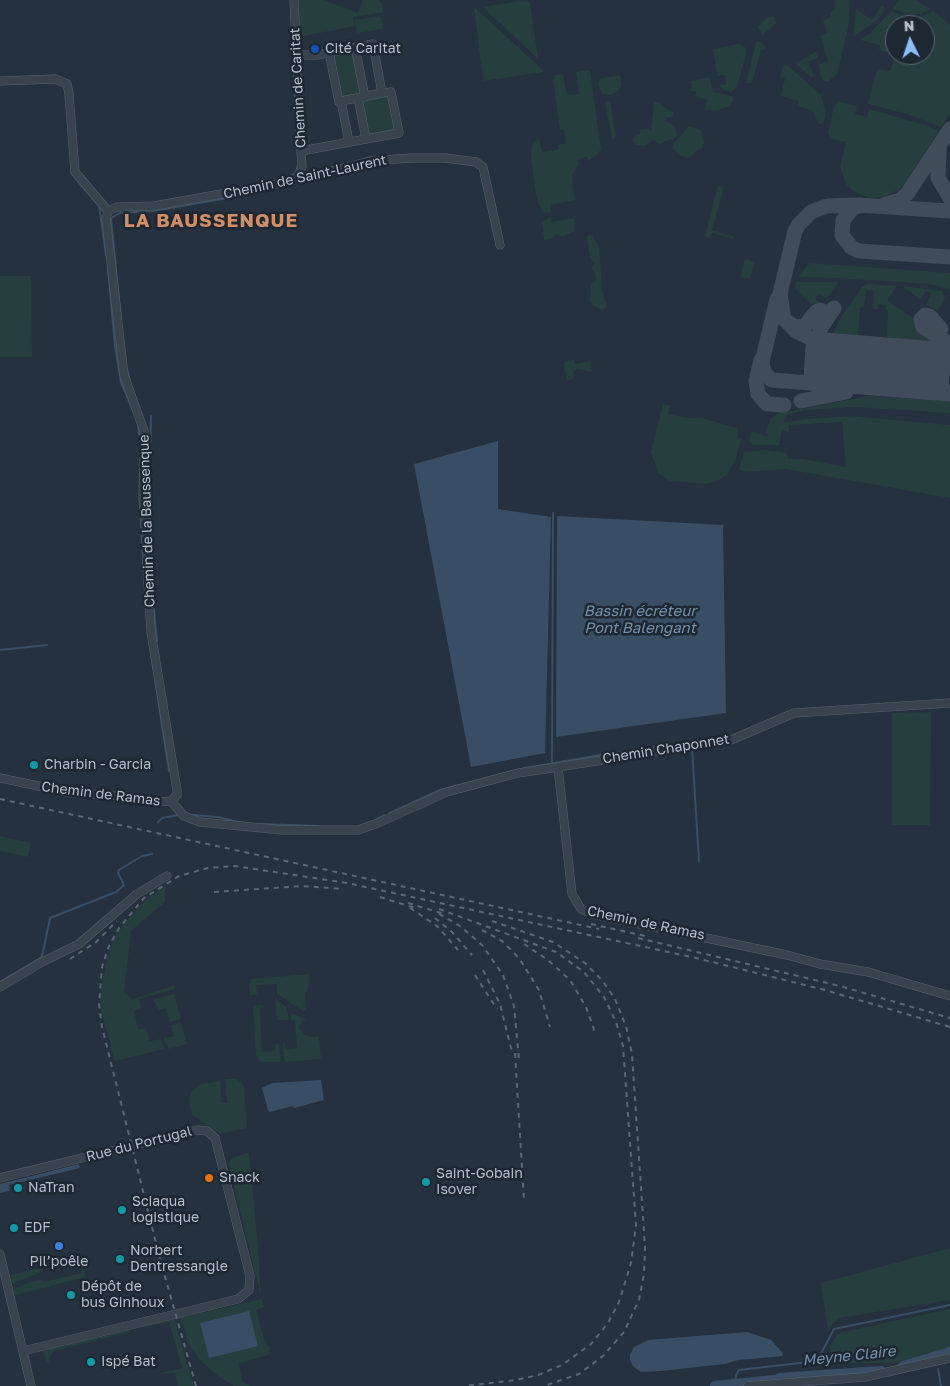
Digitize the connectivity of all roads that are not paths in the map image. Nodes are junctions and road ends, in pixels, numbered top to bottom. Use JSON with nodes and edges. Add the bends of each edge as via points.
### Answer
{"nodes":[{"id":1,"x":294,"y":0,"type":"edge"},
{"id":2,"x":355,"y":47,"type":"junction"},
{"id":3,"x":329,"y":52,"type":"junction"},
{"id":4,"x":296,"y":55,"type":"junction"},
{"id":5,"x":0,"y":81,"type":"edge"},
{"id":6,"x":382,"y":93,"type":"junction"},
{"id":7,"x":361,"y":97,"type":"junction"},
{"id":8,"x":341,"y":101,"type":"junction"},
{"id":9,"x":366,"y":139,"type":"junction"},
{"id":10,"x":349,"y":142,"type":"junction"},
{"id":11,"x":302,"y":151,"type":"junction"},
{"id":12,"x":298,"y":176,"type":"junction"},
{"id":13,"x":108,"y":210,"type":"junction"},
{"id":14,"x":500,"y":245,"type":"dead end"},
{"id":15,"x":950,"y":703,"type":"edge"},
{"id":16,"x":558,"y":767,"type":"junction"},
{"id":17,"x":0,"y":778,"type":"edge"},
{"id":18,"x":172,"y":801,"type":"junction"},
{"id":19,"x":167,"y":876,"type":"dead end"},
{"id":20,"x":0,"y":987,"type":"edge"},
{"id":21,"x":950,"y":996,"type":"edge"},
{"id":22,"x":0,"y":1178,"type":"edge"},
{"id":23,"x":0,"y":1254,"type":"edge"},
{"id":24,"x":23,"y":1351,"type":"junction"},
{"id":25,"x":950,"y":1358,"type":"edge"},
{"id":26,"x":31,"y":1386,"type":"edge"},
{"id":27,"x":748,"y":1386,"type":"edge"}],
"edges":[{"from":1,"to":4,"type":"street","name":"Chemin de Caritat"},
{"from":2,"to":3,"type":"street"},
{"from":2,"to":6,"type":"street","via":[[373,44]]},
{"from":2,"to":7,"type":"street"},
{"from":3,"to":4,"type":"street"},
{"from":3,"to":8,"type":"street"},
{"from":4,"to":11,"type":"street","name":"Chemin de Caritat"},
{"from":5,"to":13,"type":"street","via":[[55,79],[67,84],[75,172]]},
{"from":6,"to":7,"type":"street"},
{"from":6,"to":9,"type":"street","via":[[391,92],[399,133]]},
{"from":7,"to":8,"type":"street"},
{"from":7,"to":9,"type":"street"},
{"from":8,"to":10,"type":"street"},
{"from":9,"to":10,"type":"street"},
{"from":10,"to":11,"type":"street"},
{"from":11,"to":12,"type":"street","name":"Chemin de Caritat"},
{"from":12,"to":13,"type":"street","name":"Chemin de Saint-Laurent","via":[[282,184],[154,206]]},
{"from":12,"to":14,"type":"street","name":"Chemin de Saint-Laurent","via":[[308,177],[390,159],[445,158],[476,162],[486,175]]},
{"from":13,"to":18,"type":"street","name":"Chemin de la Baussenque","via":[[108,238],[124,375],[144,430],[143,497],[151,632],[177,790]]},
{"from":15,"to":16,"type":"street","name":"Chemin Chaponnet","via":[[794,713],[731,740]]},
{"from":16,"to":18,"type":"street","name":"Chemin de Ramas","via":[[518,773],[446,792],[358,830],[282,830],[200,822],[184,816]]},
{"from":16,"to":21,"type":"street","name":"Chemin de Ramas","via":[[572,894],[581,909],[592,914],[868,972]]},
{"from":17,"to":18,"type":"street","name":"Chemin de Ramas","via":[[71,793]]},
{"from":19,"to":20,"type":"street","via":[[137,894],[79,944]]},
{"from":22,"to":24,"type":"street","name":"Rue du Portugal","via":[[197,1130],[207,1131],[215,1138],[250,1276],[249,1290],[238,1299]]},
{"from":23,"to":24,"type":"street"},
{"from":24,"to":26,"type":"street"},
{"from":25,"to":27,"type":"street","via":[[865,1377]]}]}
